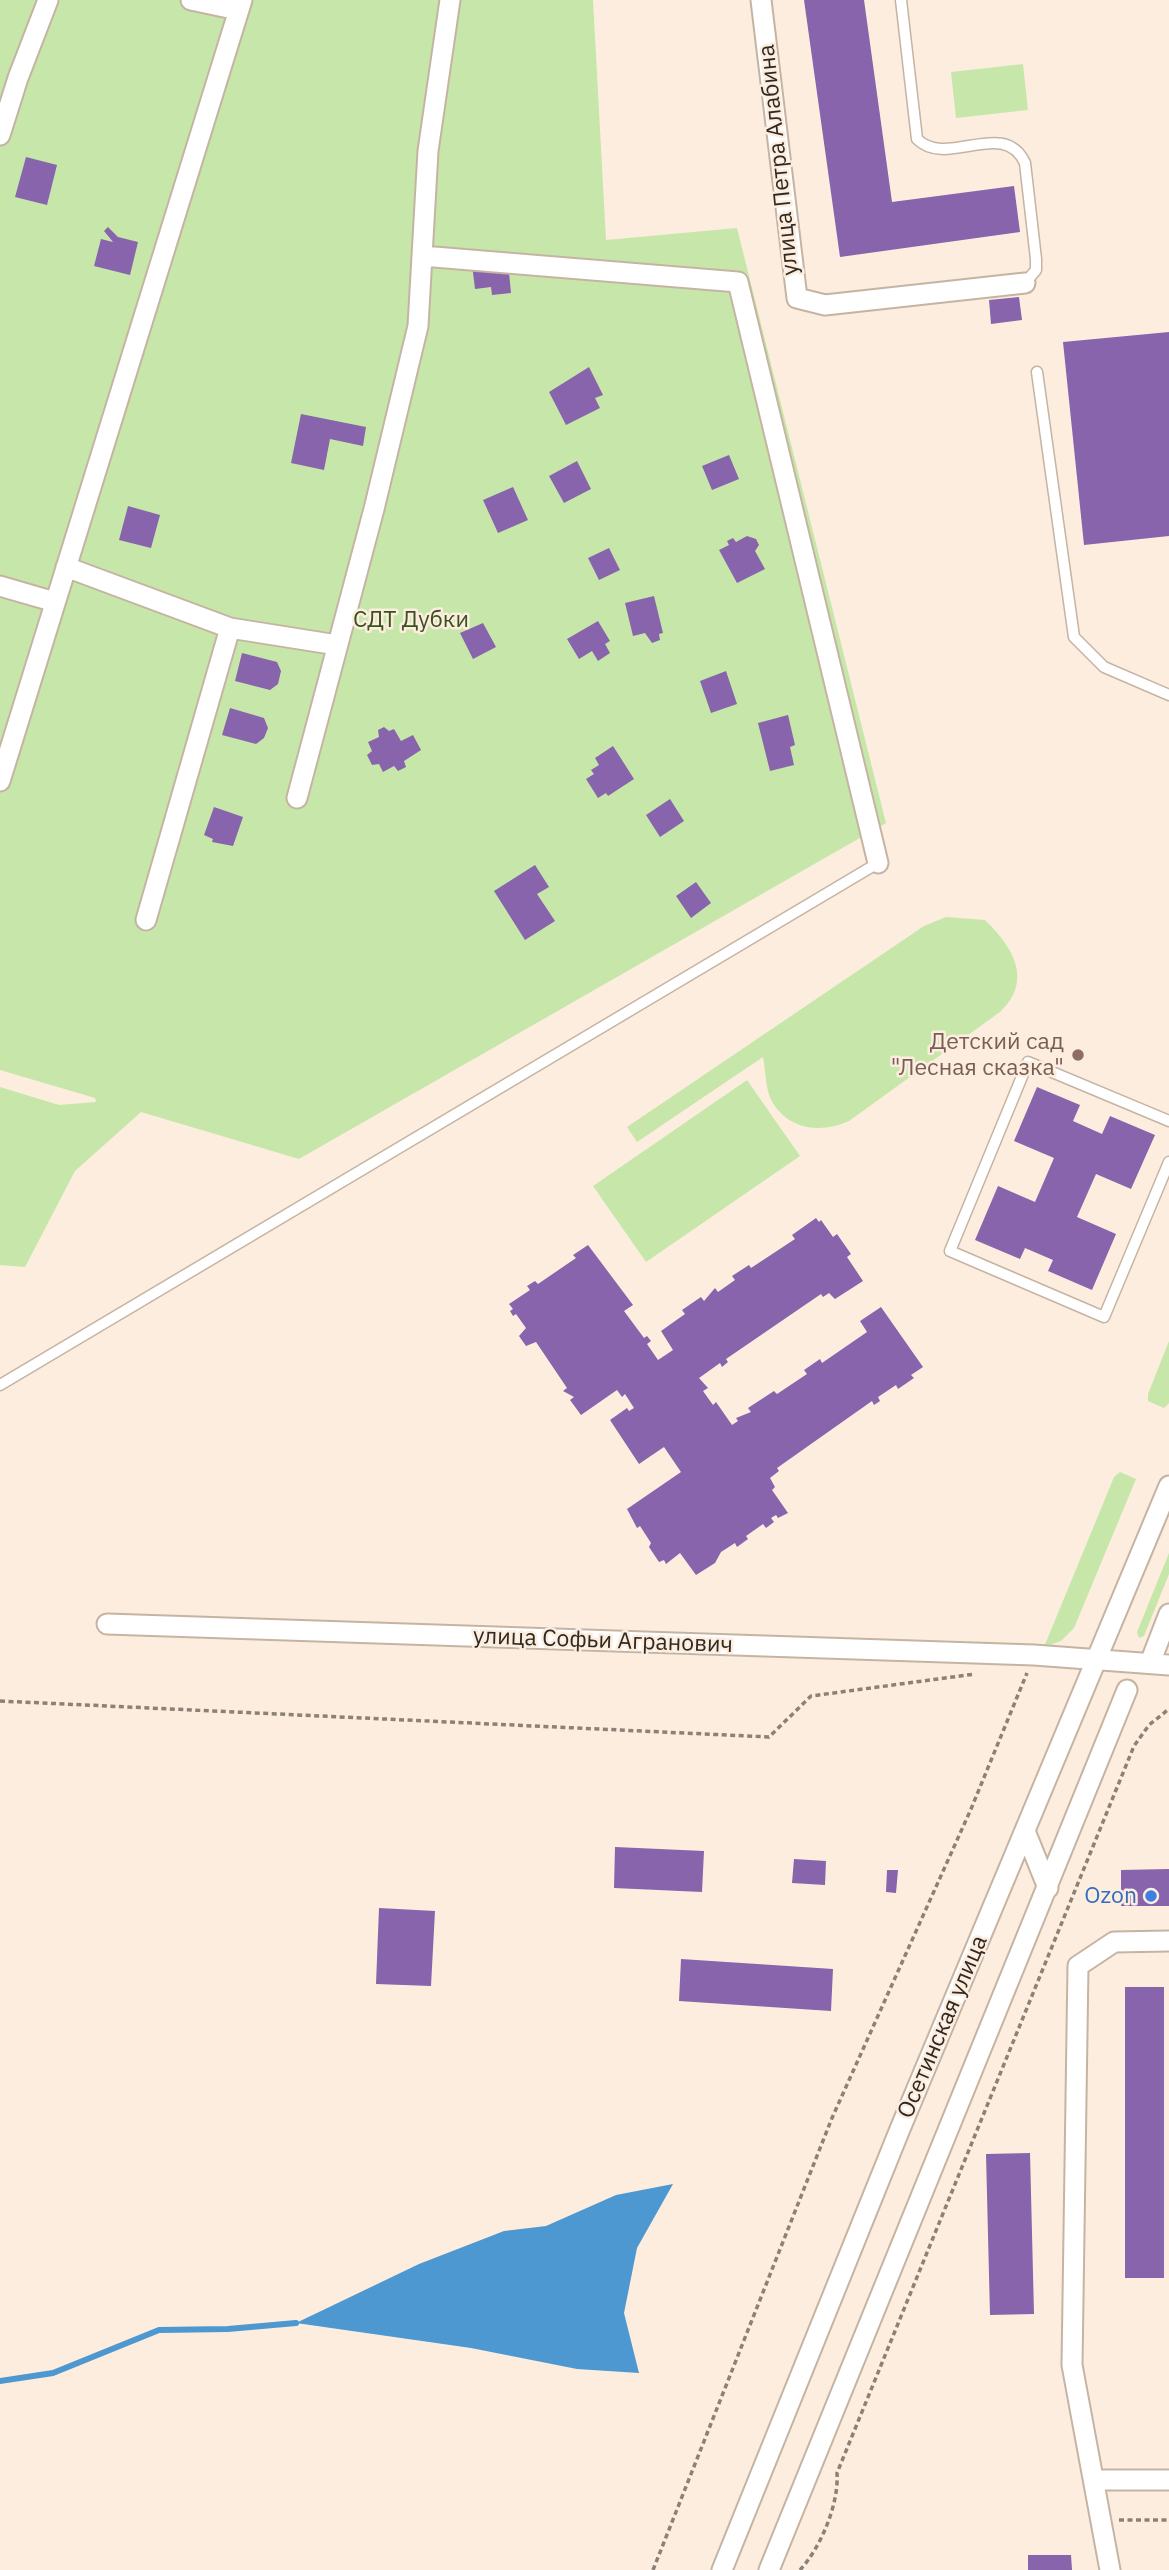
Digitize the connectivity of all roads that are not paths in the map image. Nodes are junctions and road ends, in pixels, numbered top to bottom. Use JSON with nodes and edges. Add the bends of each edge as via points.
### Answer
{"nodes":[{"id":1,"x":48,"y":0,"type":"edge"},
{"id":2,"x":191,"y":0,"type":"edge"},
{"id":3,"x":450,"y":0,"type":"edge"},
{"id":4,"x":761,"y":0,"type":"edge"},
{"id":5,"x":901,"y":0,"type":"edge"},
{"id":6,"x":240,"y":5,"type":"edge"},
{"id":7,"x":9,"y":75,"type":"edge"},
{"id":8,"x":0,"y":135,"type":"edge"},
{"id":9,"x":422,"y":256,"type":"junction"},
{"id":10,"x":1025,"y":283,"type":"joint"},
{"id":11,"x":1037,"y":372,"type":"dead end"},
{"id":12,"x":66,"y":567,"type":"junction"},
{"id":13,"x":0,"y":586,"type":"edge"},
{"id":14,"x":55,"y":601,"type":"junction"},
{"id":15,"x":230,"y":628,"type":"junction"},
{"id":16,"x":337,"y":645,"type":"junction"},
{"id":17,"x":1169,"y":695,"type":"edge"},
{"id":18,"x":2,"y":768,"type":"edge"},
{"id":19,"x":297,"y":798,"type":"dead end"},
{"id":20,"x":878,"y":863,"type":"joint"},
{"id":21,"x":146,"y":920,"type":"dead end"},
{"id":22,"x":1169,"y":1121,"type":"edge"},
{"id":23,"x":1169,"y":1162,"type":"edge"},
{"id":24,"x":0,"y":1385,"type":"edge"},
{"id":25,"x":1169,"y":1486,"type":"edge"},
{"id":26,"x":1169,"y":1614,"type":"edge"},
{"id":27,"x":107,"y":1623,"type":"dead end"},
{"id":28,"x":1098,"y":1658,"type":"junction"},
{"id":29,"x":1159,"y":1664,"type":"edge"},
{"id":30,"x":1127,"y":1690,"type":"dead end"},
{"id":31,"x":1025,"y":1831,"type":"junction"},
{"id":32,"x":1048,"y":1888,"type":"junction"},
{"id":33,"x":1169,"y":1941,"type":"edge"},
{"id":34,"x":1094,"y":2480,"type":"junction"},
{"id":35,"x":1169,"y":2480,"type":"edge"},
{"id":36,"x":722,"y":2570,"type":"edge"},
{"id":37,"x":769,"y":2570,"type":"edge"},
{"id":38,"x":1110,"y":2570,"type":"edge"}],
"edges":[{"from":1,"to":7,"type":"street"},
{"from":2,"to":6,"type":"street"},
{"from":3,"to":9,"type":"street","via":[[428,151]]},
{"from":4,"to":10,"type":"street","name":"улица Петра Алабина","via":[[797,298],[825,305]]},
{"from":5,"to":10,"type":"lane","via":[[917,139],[925,148],[937,149],[1003,142],[1014,146],[1025,163],[1036,270]]},
{"from":6,"to":12,"type":"street"},
{"from":7,"to":8,"type":"street"},
{"from":9,"to":16,"type":"street","via":[[418,326]]},
{"from":9,"to":20,"type":"street","via":[[738,282]]},
{"from":11,"to":17,"type":"lane","via":[[1074,637],[1104,667]]},
{"from":12,"to":14,"type":"street"},
{"from":12,"to":15,"type":"street"},
{"from":13,"to":14,"type":"street"},
{"from":14,"to":18,"type":"street"},
{"from":15,"to":16,"type":"street"},
{"from":15,"to":21,"type":"street"},
{"from":16,"to":19,"type":"street"},
{"from":20,"to":24,"type":"lane"},
{"from":22,"to":23,"type":"lane","via":[[1028,1062],[950,1251],[1104,1317]]},
{"from":25,"to":28,"type":"street","name":"Осетинская улица"},
{"from":26,"to":29,"type":"street"},
{"from":27,"to":28,"type":"street","name":"улица Софьи Агранович"},
{"from":28,"to":29,"type":"street","name":"улица Софьи Агранович"},
{"from":28,"to":31,"type":"street","name":"Осетинская улица"},
{"from":30,"to":32,"type":"street","name":"Осетинская улица"},
{"from":31,"to":32,"type":"street"},
{"from":31,"to":36,"type":"street","name":"Осетинская улица"},
{"from":32,"to":37,"type":"street","name":"Осетинская улица"},
{"from":33,"to":34,"type":"street","via":[[1114,1942],[1078,1966],[1072,2365]]},
{"from":34,"to":35,"type":"street"},
{"from":34,"to":38,"type":"street"}]}
